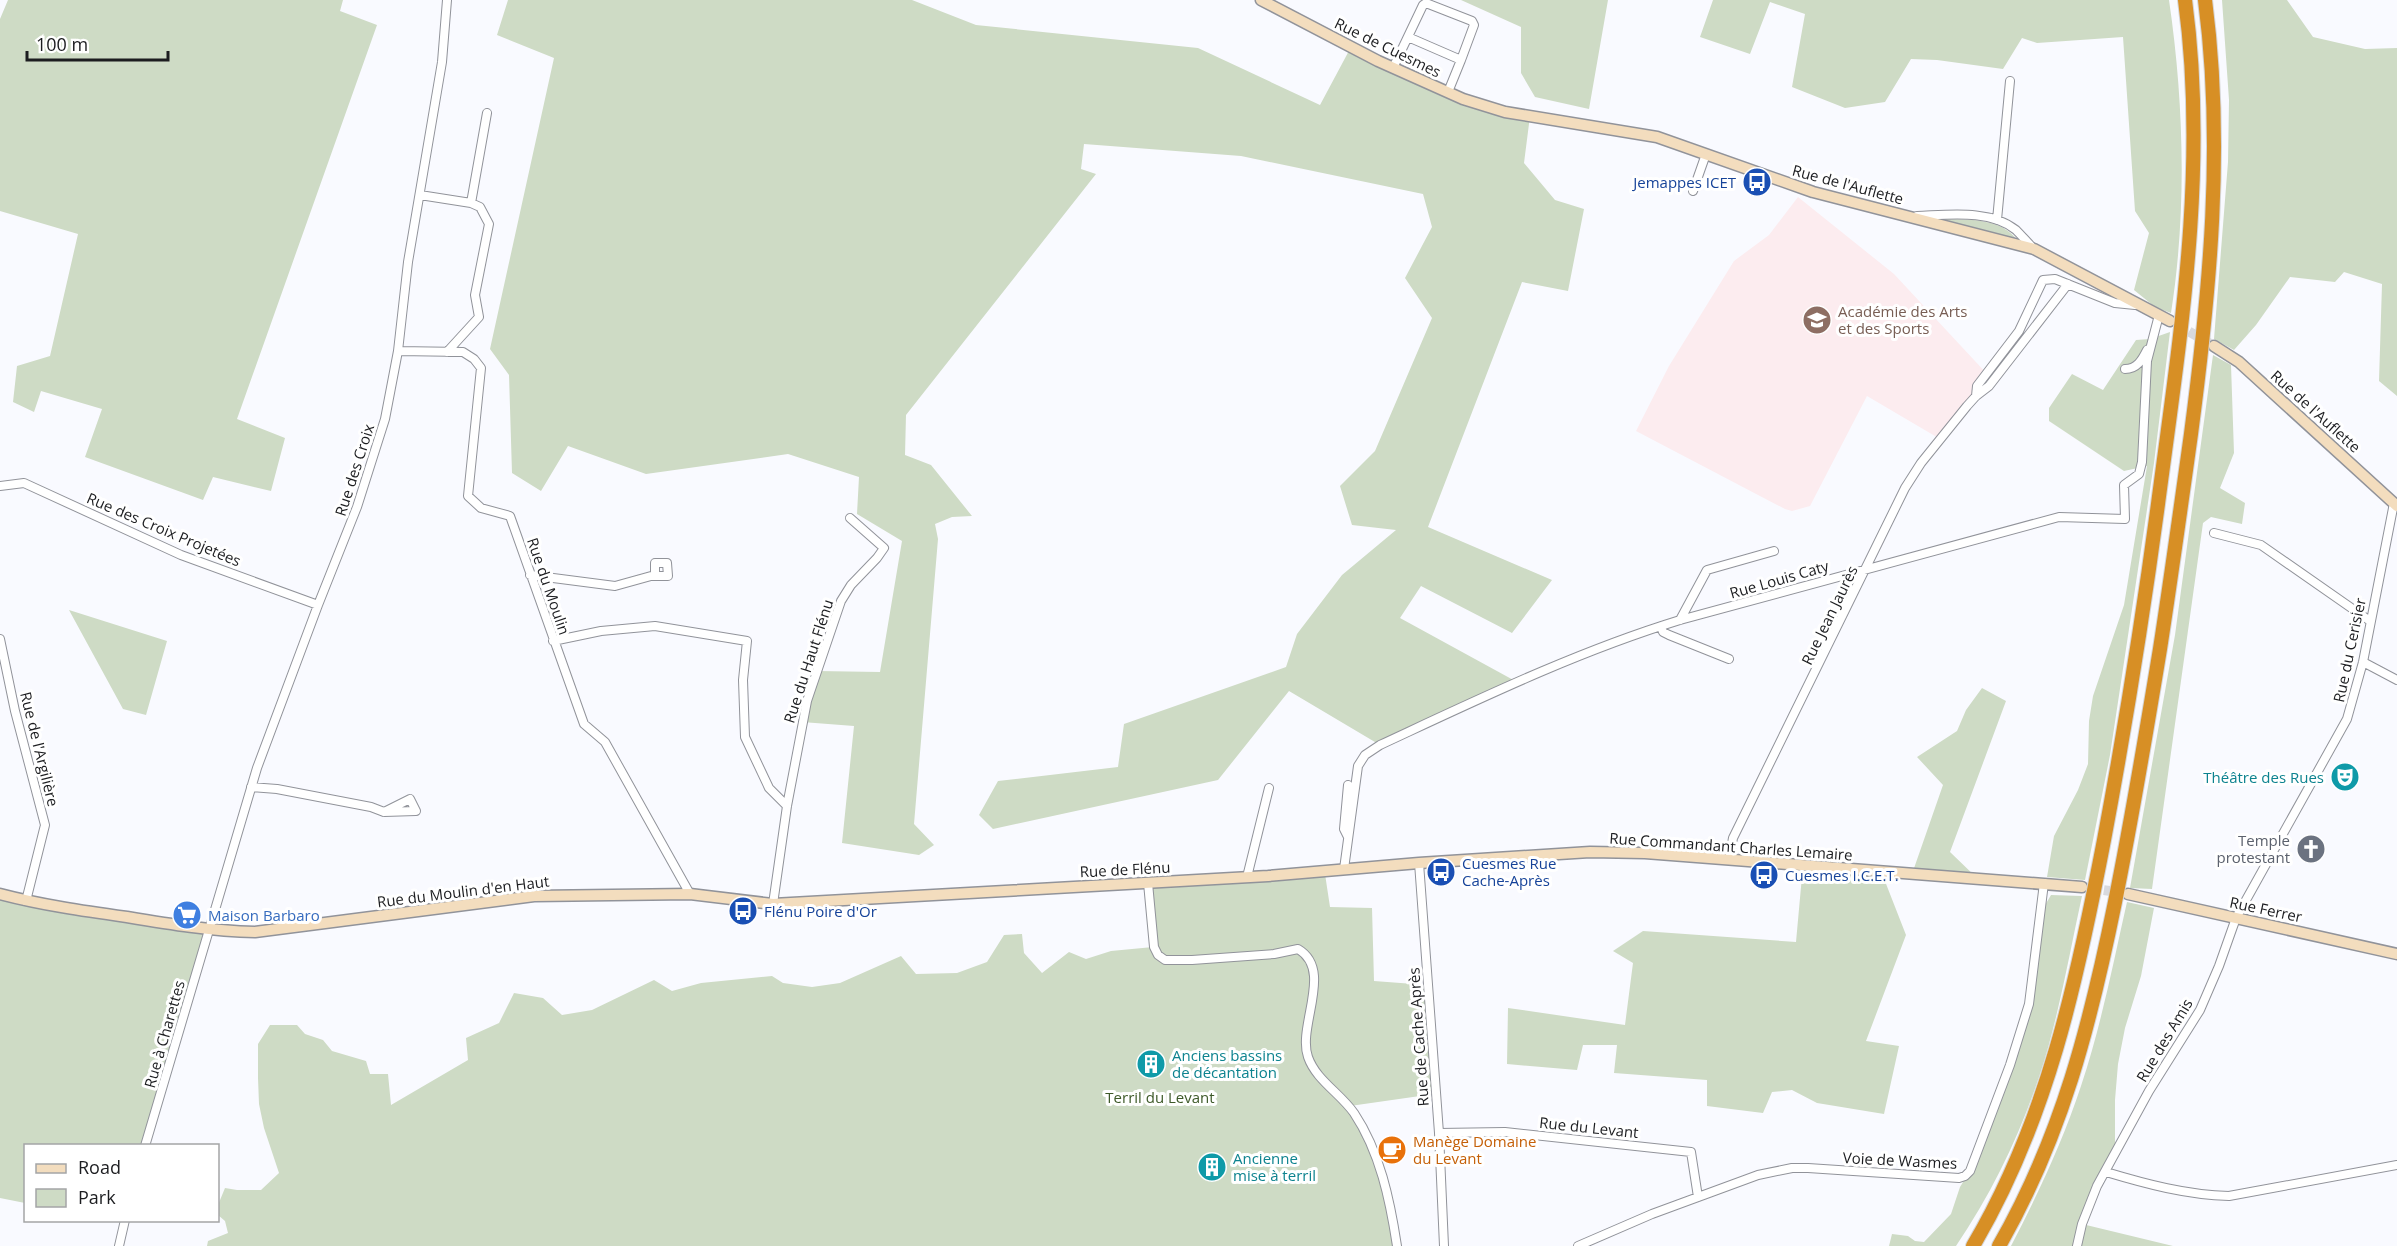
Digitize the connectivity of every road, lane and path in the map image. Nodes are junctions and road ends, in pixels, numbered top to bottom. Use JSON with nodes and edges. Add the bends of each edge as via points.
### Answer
{"nodes":[{"id":1,"x":447,"y":0,"type":"edge"},
{"id":2,"x":1261,"y":0,"type":"edge"},
{"id":3,"x":2185,"y":0,"type":"edge"},
{"id":4,"x":2205,"y":0,"type":"edge"},
{"id":5,"x":2212,"y":0,"type":"edge"},
{"id":6,"x":1408,"y":37,"type":"junction"},
{"id":7,"x":1461,"y":60,"type":"junction"},
{"id":8,"x":1393,"y":68,"type":"junction"},
{"id":9,"x":2010,"y":81,"type":"dead end"},
{"id":10,"x":2213,"y":81,"type":"junction"},
{"id":11,"x":1448,"y":92,"type":"junction"},
{"id":12,"x":1505,"y":112,"type":"joint"},
{"id":13,"x":487,"y":113,"type":"dead end"},
{"id":14,"x":1706,"y":154,"type":"junction"},
{"id":15,"x":1693,"y":191,"type":"dead end"},
{"id":16,"x":420,"y":195,"type":"junction"},
{"id":17,"x":471,"y":203,"type":"junction"},
{"id":18,"x":1909,"y":216,"type":"junction"},
{"id":19,"x":1997,"y":220,"type":"junction"},
{"id":20,"x":2034,"y":249,"type":"junction"},
{"id":21,"x":2068,"y":284,"type":"junction"},
{"id":22,"x":2141,"y":306,"type":"junction"},
{"id":23,"x":2159,"y":315,"type":"junction"},
{"id":24,"x":2170,"y":321,"type":"tunnel mouth"},
{"id":25,"x":2151,"y":344,"type":"junction"},
{"id":26,"x":2214,"y":346,"type":"tunnel mouth"},
{"id":27,"x":398,"y":351,"type":"junction"},
{"id":28,"x":447,"y":352,"type":"junction"},
{"id":29,"x":2126,"y":369,"type":"dead end"},
{"id":30,"x":1976,"y":396,"type":"junction"},
{"id":31,"x":0,"y":486,"type":"edge"},
{"id":32,"x":2395,"y":504,"type":"edge"},
{"id":33,"x":850,"y":518,"type":"dead end"},
{"id":34,"x":2214,"y":533,"type":"dead end"},
{"id":35,"x":1773,"y":551,"type":"dead end"},
{"id":36,"x":1867,"y":568,"type":"junction"},
{"id":37,"x":530,"y":575,"type":"junction"},
{"id":38,"x":655,"y":576,"type":"dead end"},
{"id":39,"x":318,"y":605,"type":"junction"},
{"id":40,"x":1680,"y":621,"type":"junction"},
{"id":41,"x":2370,"y":621,"type":"junction"},
{"id":42,"x":1661,"y":626,"type":"junction"},
{"id":43,"x":0,"y":639,"type":"edge"},
{"id":44,"x":553,"y":640,"type":"junction"},
{"id":45,"x":1729,"y":659,"type":"dead end"},
{"id":46,"x":2363,"y":662,"type":"junction"},
{"id":47,"x":2397,"y":680,"type":"edge"},
{"id":48,"x":1348,"y":785,"type":"dead end"},
{"id":49,"x":251,"y":787,"type":"junction"},
{"id":50,"x":1269,"y":788,"type":"dead end"},
{"id":51,"x":787,"y":806,"type":"junction"},
{"id":52,"x":384,"y":812,"type":"dead end"},
{"id":53,"x":1348,"y":838,"type":"junction"},
{"id":54,"x":1729,"y":860,"type":"junction"},
{"id":55,"x":1419,"y":863,"type":"junction"},
{"id":56,"x":1344,"y":869,"type":"junction"},
{"id":57,"x":1247,"y":877,"type":"junction"},
{"id":58,"x":1148,"y":883,"type":"junction"},
{"id":59,"x":2044,"y":884,"type":"junction"},
{"id":60,"x":2082,"y":887,"type":"tunnel mouth"},
{"id":61,"x":1006,"y":890,"type":"joint"},
{"id":62,"x":0,"y":894,"type":"edge"},
{"id":63,"x":690,"y":894,"type":"junction"},
{"id":64,"x":2128,"y":894,"type":"tunnel mouth"},
{"id":65,"x":26,"y":901,"type":"junction"},
{"id":66,"x":774,"y":904,"type":"junction"},
{"id":67,"x":2236,"y":918,"type":"junction"},
{"id":68,"x":208,"y":929,"type":"junction"},
{"id":69,"x":2397,"y":954,"type":"edge"},
{"id":70,"x":1439,"y":1133,"type":"junction"},
{"id":71,"x":146,"y":1144,"type":"edge"},
{"id":72,"x":2397,"y":1165,"type":"edge"},
{"id":73,"x":2106,"y":1172,"type":"junction"},
{"id":74,"x":1698,"y":1197,"type":"junction"},
{"id":75,"x":125,"y":1222,"type":"edge"},
{"id":76,"x":119,"y":1246,"type":"edge"},
{"id":77,"x":1397,"y":1246,"type":"edge"},
{"id":78,"x":1444,"y":1246,"type":"edge"},
{"id":79,"x":1578,"y":1246,"type":"edge"},
{"id":80,"x":1972,"y":1246,"type":"edge"},
{"id":81,"x":1999,"y":1246,"type":"edge"},
{"id":82,"x":2077,"y":1246,"type":"edge"}],
"edges":[{"from":1,"to":16,"type":"street","name":"Rue des Croix","via":[[442,62]]},
{"from":2,"to":8,"type":"street","name":"Rue de Cuesmes"},
{"from":3,"to":80,"type":"highway","via":[[2195,130],[2192,224],[2150,568],[2119,760],[2079,962],[2056,1054],[2024,1145]]},
{"from":4,"to":10,"type":"highway"},
{"from":5,"to":10,"type":"highway"},
{"from":6,"to":7,"type":"street"},
{"from":6,"to":7,"type":"street","via":[[1423,5],[1431,4],[1472,21],[1474,25]]},
{"from":6,"to":8,"type":"street"},
{"from":7,"to":11,"type":"street"},
{"from":8,"to":11,"type":"street","name":"Rue de Cuesmes"},
{"from":9,"to":19,"type":"street"},
{"from":10,"to":81,"type":"highway","via":[[2214,179],[2199,370],[2141,763],[2102,964],[2063,1109]]},
{"from":11,"to":12,"type":"street","name":"Rue de Cuesmes"},
{"from":12,"to":14,"type":"street","name":"Rue de l'Auflette","via":[[1657,137]]},
{"from":13,"to":17,"type":"street"},
{"from":14,"to":15,"type":"street"},
{"from":14,"to":18,"type":"street","name":"Rue de l'Auflette","via":[[1813,192]]},
{"from":16,"to":17,"type":"street"},
{"from":16,"to":27,"type":"street","name":"Rue des Croix"},
{"from":17,"to":28,"type":"street","via":[[480,207],[489,224],[475,294],[479,317]]},
{"from":18,"to":19,"type":"street","via":[[1978,216]]},
{"from":18,"to":20,"type":"street","name":"Rue de l'Auflette"},
{"from":19,"to":20,"type":"street","via":[[2014,229]]},
{"from":20,"to":22,"type":"street","name":"Rue de l'Auflette"},
{"from":21,"to":22,"type":"street","name":"Rue Jean Jaurès","via":[[2115,303]]},
{"from":21,"to":30,"type":"street","name":"Rue Jean Jaurès","via":[[1989,386]]},
{"from":21,"to":30,"type":"street","name":"Rue Jean Jaurès","via":[[2043,280],[2019,331],[1977,386]]},
{"from":22,"to":23,"type":"street","name":"Rue de l'Auflette"},
{"from":23,"to":24,"type":"street","name":"Rue de l'Auflette"},
{"from":23,"to":25,"type":"street","name":"Rue Louis Caty"},
{"from":25,"to":29,"type":"street","via":[[2138,365]]},
{"from":25,"to":36,"type":"street","name":"Rue Louis Caty","via":[[2142,462],[2139,474],[2124,485],[2125,519],[2059,517]]},
{"from":26,"to":32,"type":"street","name":"Rue de l'Auflette","via":[[2239,362]]},
{"from":27,"to":28,"type":"street","name":"Rue du Moulin"},
{"from":27,"to":39,"type":"street","name":"Rue des Croix","via":[[385,419],[357,507]]},
{"from":28,"to":37,"type":"street","name":"Rue du Moulin","via":[[463,352],[481,368],[468,496],[481,508],[510,516]]},
{"from":30,"to":36,"type":"street","name":"Rue Jean Jaurès","via":[[1912,476]]},
{"from":31,"to":39,"type":"street","name":"Rue des Croix Projetées","via":[[24,483],[181,555]]},
{"from":32,"to":41,"type":"street","name":"Rue du Cerisier"},
{"from":33,"to":51,"type":"street","name":"Rue du Haut Flénu","via":[[884,548],[841,601],[807,701]]},
{"from":34,"to":41,"type":"street","via":[[2261,545]]},
{"from":35,"to":40,"type":"street","via":[[1707,570]]},
{"from":36,"to":40,"type":"street","name":"Rue Louis Caty"},
{"from":36,"to":54,"type":"street","name":"Rue Jean Jaurès","via":[[1733,838]]},
{"from":37,"to":38,"type":"street","via":[[615,586]]},
{"from":37,"to":44,"type":"street","name":"Rue du Moulin"},
{"from":39,"to":49,"type":"street","name":"Rue des Croix"},
{"from":40,"to":42,"type":"street","name":"Rue Louis Caty"},
{"from":41,"to":46,"type":"street","name":"Rue du Cerisier"},
{"from":42,"to":45,"type":"street","via":[[1669,635]]},
{"from":42,"to":53,"type":"street","name":"Rue Louis Caty","via":[[1556,664],[1365,755],[1358,766]]},
{"from":43,"to":65,"type":"street","name":"Rue de l'Argilière","via":[[45,825]]},
{"from":44,"to":51,"type":"street","via":[[655,626],[747,640],[743,680],[745,737],[769,788]]},
{"from":44,"to":63,"type":"street","name":"Rue du Moulin","via":[[584,724],[605,742]]},
{"from":46,"to":47,"type":"street"},
{"from":46,"to":67,"type":"street","name":"Rue du Cerisier","via":[[2347,720],[2334,747]]},
{"from":48,"to":53,"type":"street","via":[[1344,829]]},
{"from":49,"to":52,"type":"street"},
{"from":49,"to":68,"type":"street","name":"Rue des Croix"},
{"from":50,"to":57,"type":"street"},
{"from":51,"to":66,"type":"street","name":"Rue du Haut Flénu"},
{"from":53,"to":56,"type":"street","name":"Rue Louis Caty"},
{"from":54,"to":55,"type":"street","name":"Rue Commandant Charles Lemaire","via":[[1590,852]]},
{"from":54,"to":59,"type":"street","name":"Rue Commandant Charles Lemaire"},
{"from":55,"to":56,"type":"street","name":"Rue Commandant Charles Lemaire"},
{"from":55,"to":70,"type":"street","name":"Rue de Cache Après"},
{"from":56,"to":57,"type":"street","name":"Rue de Flénu"},
{"from":57,"to":58,"type":"street","name":"Rue de Flénu"},
{"from":58,"to":61,"type":"street","name":"Rue de Flénu"},
{"from":58,"to":77,"type":"street","via":[[1154,947],[1165,960],[1274,954],[1298,949],[1306,954],[1315,985],[1307,1055],[1317,1074],[1352,1110],[1371,1141]]},
{"from":59,"to":60,"type":"street"},
{"from":59,"to":74,"type":"street","name":"Voie de Wasmes","via":[[2029,1004],[2010,1065],[1965,1176],[1792,1168],[1758,1175]]},
{"from":61,"to":66,"type":"street","name":"Rue du Moulin d'en Haut"},
{"from":62,"to":65,"type":"street","name":"Rue du Moulin d'en Haut"},
{"from":63,"to":66,"type":"street","name":"Rue du Moulin d'en Haut"},
{"from":63,"to":68,"type":"street","name":"Rue du Moulin d'en Haut","via":[[534,896],[255,932]]},
{"from":64,"to":67,"type":"street","name":"Rue Ferrer"},
{"from":65,"to":68,"type":"street","name":"Rue du Moulin d'en Haut"},
{"from":67,"to":69,"type":"street","name":"Rue Ferrer"},
{"from":67,"to":73,"type":"street","name":"Rue des Amis","via":[[2200,1010],[2149,1090]]},
{"from":68,"to":71,"type":"street","name":"Rue à Charettes"},
{"from":70,"to":74,"type":"street","name":"Rue du Levant","via":[[1505,1132],[1691,1152]]},
{"from":70,"to":78,"type":"street","name":"Rue de Cache Après"},
{"from":72,"to":73,"type":"street","via":[[2229,1196],[2146,1185]]},
{"from":73,"to":82,"type":"street","name":"Rue des Amis","via":[[2090,1203]]},
{"from":74,"to":79,"type":"street","name":"Voie de Wasmes"},
{"from":75,"to":76,"type":"street"}]}
